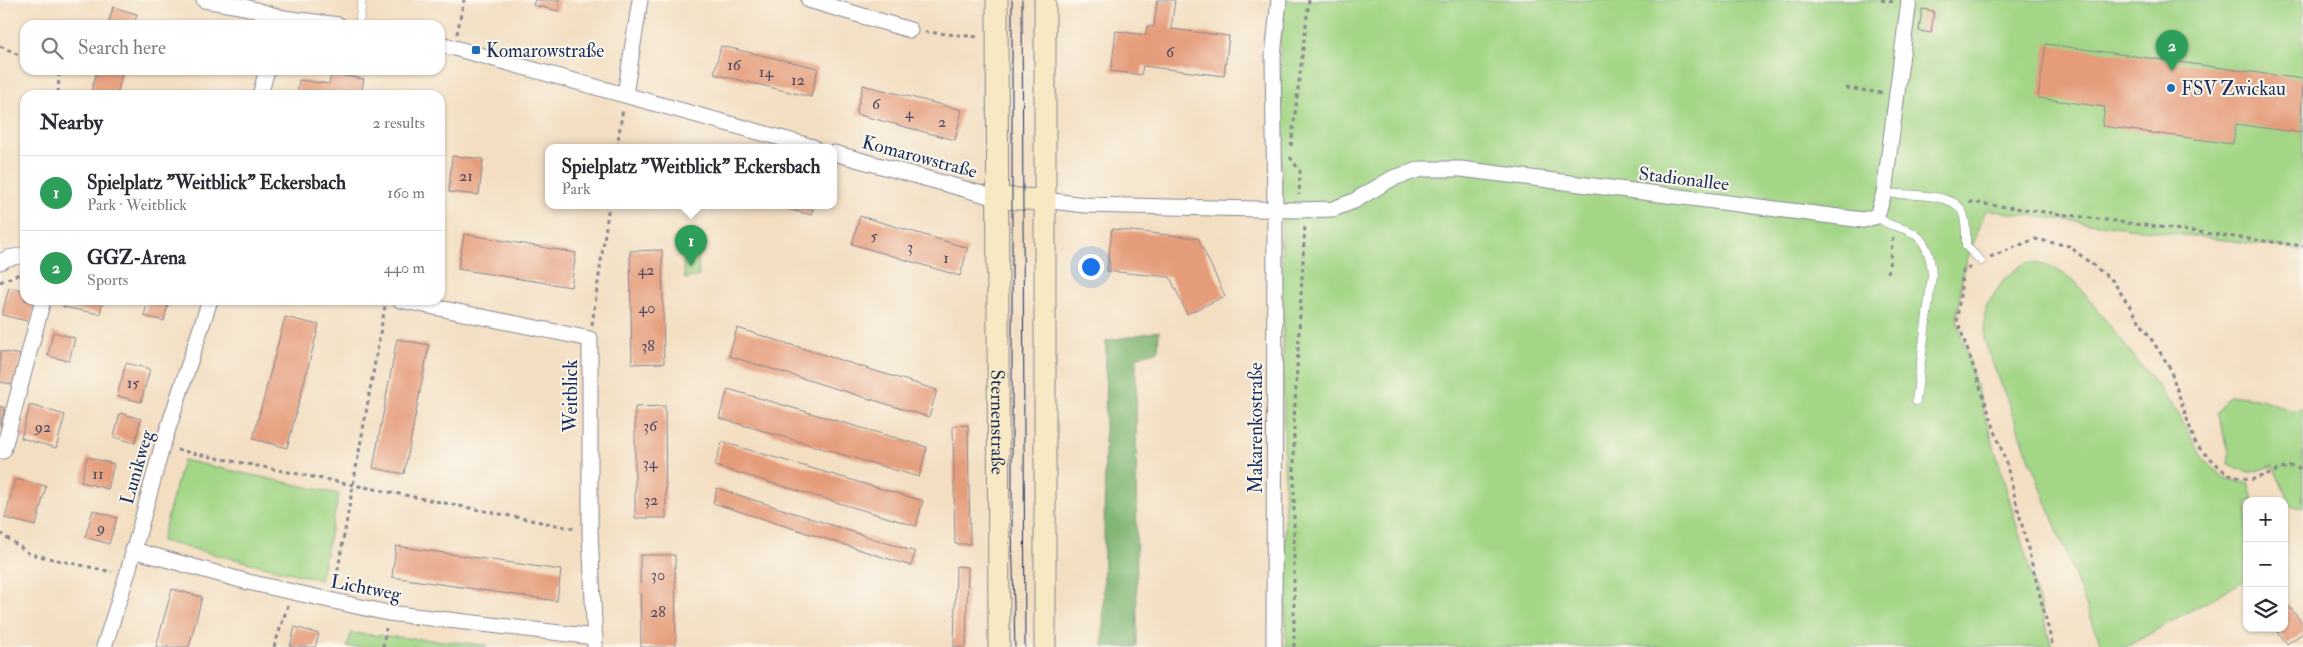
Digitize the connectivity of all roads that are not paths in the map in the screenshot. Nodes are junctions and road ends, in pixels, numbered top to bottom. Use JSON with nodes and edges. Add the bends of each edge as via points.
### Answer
{"nodes":[{"id":1,"x":204,"y":0,"type":"edge"},
{"id":2,"x":362,"y":0,"type":"edge"},
{"id":3,"x":640,"y":0,"type":"edge"},
{"id":4,"x":809,"y":0,"type":"edge"},
{"id":5,"x":997,"y":0,"type":"edge"},
{"id":6,"x":1045,"y":0,"type":"edge"},
{"id":7,"x":1279,"y":0,"type":"edge"},
{"id":8,"x":1908,"y":0,"type":"edge"},
{"id":9,"x":246,"y":4,"type":"edge"},
{"id":10,"x":280,"y":20,"type":"edge"},
{"id":11,"x":360,"y":20,"type":"edge"},
{"id":12,"x":910,"y":30,"type":"road end"},
{"id":13,"x":447,"y":46,"type":"edge"},
{"id":14,"x":266,"y":75,"type":"edge"},
{"id":15,"x":261,"y":90,"type":"edge"},
{"id":16,"x":625,"y":95,"type":"junction"},
{"id":17,"x":802,"y":144,"type":"edge"},
{"id":18,"x":837,"y":154,"type":"edge"},
{"id":19,"x":1884,"y":193,"type":"junction"},
{"id":20,"x":997,"y":198,"type":"junction"},
{"id":21,"x":1044,"y":200,"type":"junction"},
{"id":22,"x":1275,"y":210,"type":"junction"},
{"id":23,"x":1877,"y":216,"type":"junction"},
{"id":24,"x":20,"y":256,"type":"edge"},
{"id":25,"x":1981,"y":261,"type":"road end"},
{"id":26,"x":0,"y":262,"type":"edge"},
{"id":27,"x":42,"y":305,"type":"edge"},
{"id":28,"x":208,"y":305,"type":"edge"},
{"id":29,"x":424,"y":305,"type":"edge"},
{"id":30,"x":1916,"y":401,"type":"dead end"},
{"id":31,"x":3,"y":451,"type":"dead end"},
{"id":32,"x":133,"y":550,"type":"junction"},
{"id":33,"x":595,"y":642,"type":"edge"},
{"id":34,"x":104,"y":647,"type":"edge"},
{"id":35,"x":999,"y":647,"type":"edge"},
{"id":36,"x":1045,"y":647,"type":"edge"},
{"id":37,"x":1274,"y":647,"type":"edge"}],
"edges":[{"from":1,"to":9,"type":"street"},
{"from":2,"to":11,"type":"lane"},
{"from":3,"to":16,"type":"street"},
{"from":4,"to":12,"type":"street"},
{"from":5,"to":20,"type":"street","name":"Sternenstraße"},
{"from":6,"to":21,"type":"street"},
{"from":7,"to":22,"type":"street","name":"Makarenkostraße","via":[[1273,56]]},
{"from":8,"to":19,"type":"street"},
{"from":9,"to":10,"type":"street"},
{"from":13,"to":16,"type":"street"},
{"from":14,"to":15,"type":"street"},
{"from":16,"to":17,"type":"street"},
{"from":18,"to":20,"type":"street","name":"Komarowstraße"},
{"from":19,"to":23,"type":"street"},
{"from":19,"to":25,"type":"lane","via":[[1948,199],[1960,208],[1966,246]]},
{"from":20,"to":21,"type":"street"},
{"from":20,"to":35,"type":"street","name":"Sternenstraße"},
{"from":21,"to":22,"type":"street","via":[[1085,205]]},
{"from":21,"to":36,"type":"street"},
{"from":22,"to":23,"type":"street","name":"Stadionallee","via":[[1333,209],[1354,201],[1393,178],[1422,169],[1441,169],[1863,220]]},
{"from":22,"to":37,"type":"street","name":"Makarenkostraße"},
{"from":23,"to":30,"type":"lane","via":[[1919,238],[1931,262]]},
{"from":24,"to":26,"type":"street"},
{"from":27,"to":31,"type":"street"},
{"from":28,"to":32,"type":"street","name":"Lunikweg","via":[[162,447]]},
{"from":29,"to":33,"type":"street","name":"Weitblick","via":[[590,339],[590,531]]},
{"from":32,"to":33,"type":"street","name":"Lichtweg","via":[[248,582],[388,613]]},
{"from":32,"to":34,"type":"street","name":"Lunikweg"}]}
